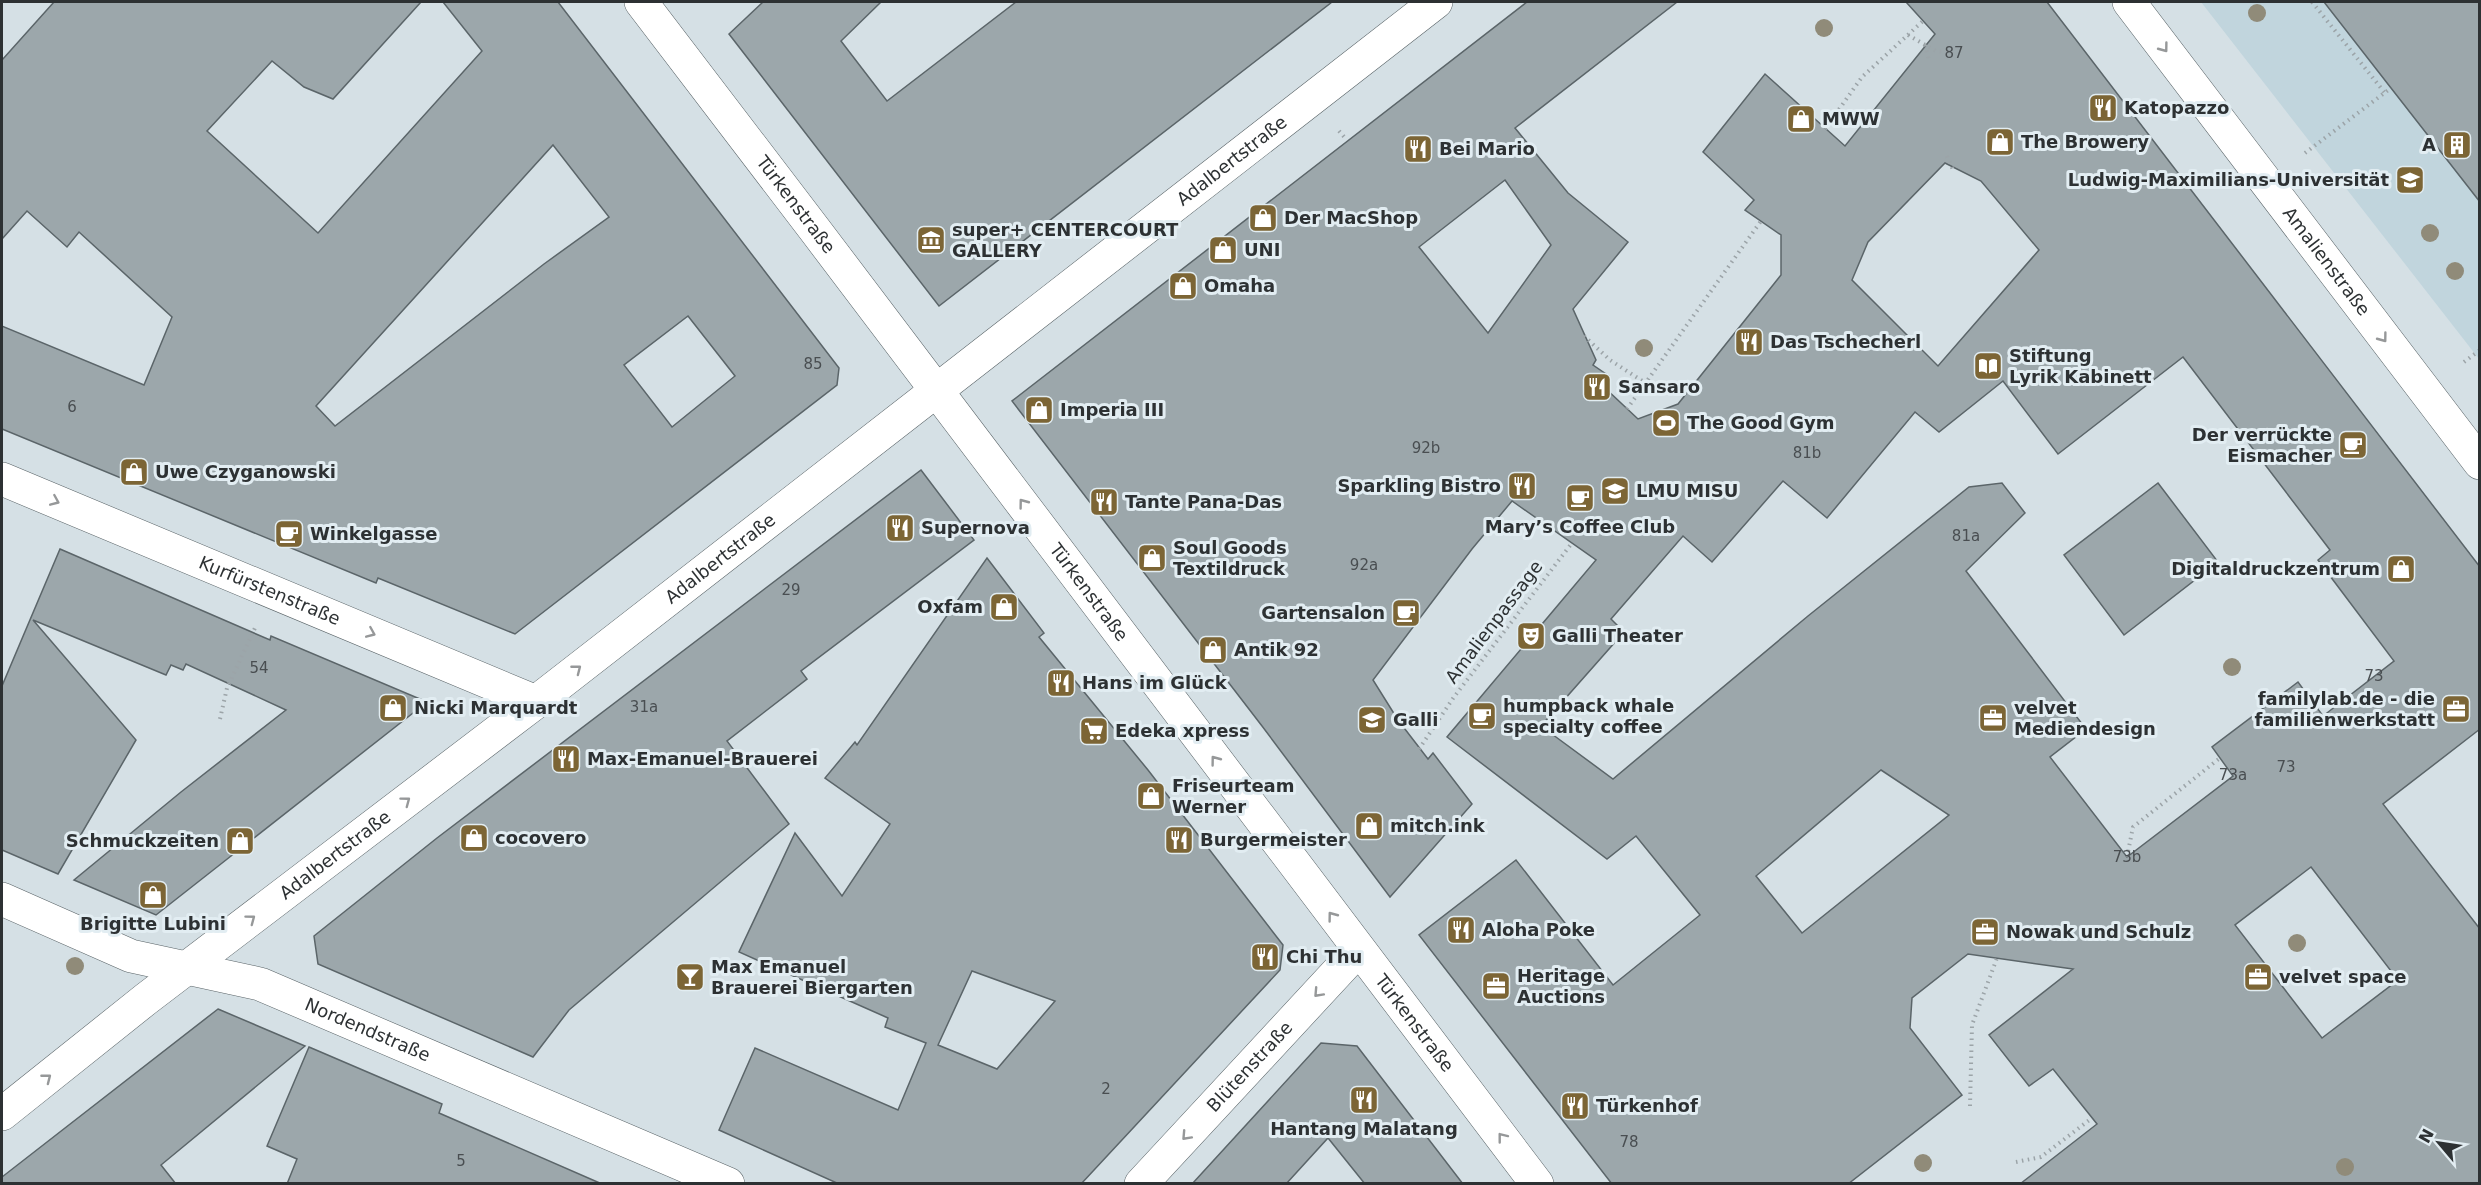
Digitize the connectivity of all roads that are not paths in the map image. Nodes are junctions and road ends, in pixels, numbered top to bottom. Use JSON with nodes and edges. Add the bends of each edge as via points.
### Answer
{"nodes":[{"id":1,"x":641,"y":2,"type":"edge"},
{"id":2,"x":1436,"y":2,"type":"edge"},
{"id":3,"x":2129,"y":2,"type":"edge"},
{"id":4,"x":938,"y":389,"type":"junction"},
{"id":5,"x":2480,"y":463,"type":"edge"},
{"id":6,"x":2,"y":478,"type":"edge"},
{"id":7,"x":536,"y":702,"type":"junction"},
{"id":8,"x":2,"y":899,"type":"edge"},
{"id":9,"x":1358,"y":950,"type":"junction"},
{"id":10,"x":188,"y":968,"type":"junction"},
{"id":11,"x":2,"y":1114,"type":"edge"},
{"id":12,"x":728,"y":1184,"type":"edge"},
{"id":13,"x":1142,"y":1184,"type":"edge"},
{"id":14,"x":1538,"y":1184,"type":"edge"}],
"edges":[{"from":1,"to":4,"type":"street","name":"Türkenstraße"},
{"from":2,"to":4,"type":"street","name":"Adalbertstraße"},
{"from":3,"to":5,"type":"street","name":"Amalienstraße","one_way":true},
{"from":7,"to":4,"type":"street","name":"Adalbertstraße","one_way":true},
{"from":9,"to":4,"type":"street","name":"Türkenstraße","one_way":true},
{"from":6,"to":7,"type":"street","name":"Kurfürstenstraße","one_way":true},
{"from":10,"to":7,"type":"street","name":"Adalbertstraße","one_way":true},
{"from":8,"to":10,"type":"street","name":"Nordendstraße","via":[[131,956]]},
{"from":9,"to":13,"type":"street","name":"Blütenstraße","one_way":true},
{"from":14,"to":9,"type":"street","name":"Türkenstraße","one_way":true},
{"from":11,"to":10,"type":"street","name":"Adalbertstraße","one_way":true},
{"from":10,"to":12,"type":"street","name":"Nordendstraße","via":[[260,984]]}]}
